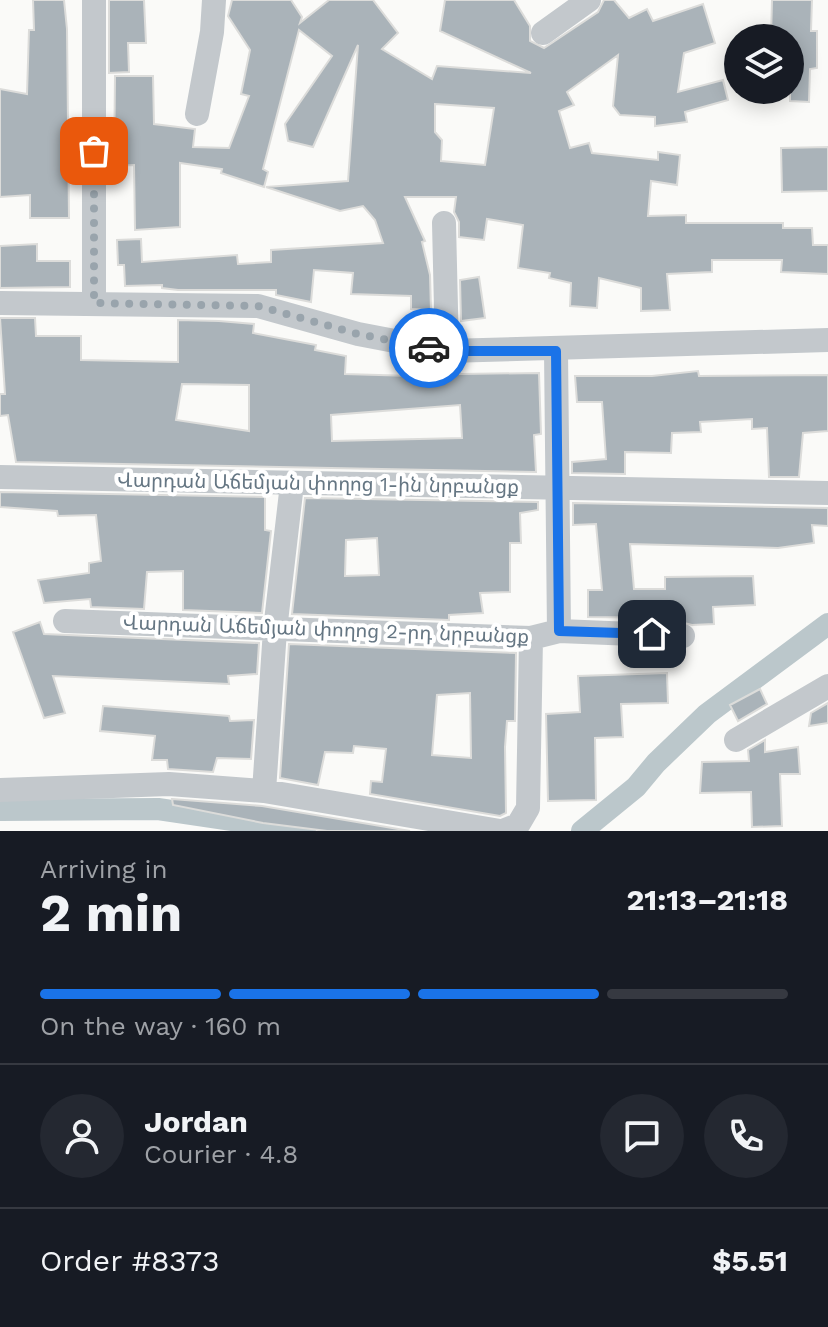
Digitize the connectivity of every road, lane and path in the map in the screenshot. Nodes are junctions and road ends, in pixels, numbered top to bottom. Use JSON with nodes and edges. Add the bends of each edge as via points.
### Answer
{"nodes":[{"id":1,"x":94,"y":0,"type":"edge"},
{"id":2,"x":214,"y":0,"type":"edge"},
{"id":3,"x":589,"y":0,"type":"edge"},
{"id":4,"x":543,"y":33,"type":"dead end"},
{"id":5,"x":197,"y":114,"type":"dead end"},
{"id":6,"x":444,"y":223,"type":"dead end"},
{"id":7,"x":0,"y":303,"type":"edge"},
{"id":8,"x":94,"y":303,"type":"junction"},
{"id":9,"x":828,"y":340,"type":"edge"},
{"id":10,"x":447,"y":351,"type":"junction"},
{"id":11,"x":556,"y":351,"type":"junction"},
{"id":12,"x":0,"y":477,"type":"edge"},
{"id":13,"x":292,"y":484,"type":"junction"},
{"id":14,"x":558,"y":487,"type":"junction"},
{"id":15,"x":828,"y":493,"type":"edge"},
{"id":16,"x":65,"y":621,"type":"dead end"},
{"id":17,"x":275,"y":630,"type":"junction"},
{"id":18,"x":559,"y":631,"type":"junction"},
{"id":19,"x":683,"y":636,"type":"dead end"},
{"id":20,"x":531,"y":638,"type":"junction"},
{"id":21,"x":828,"y":686,"type":"edge"},
{"id":22,"x":736,"y":740,"type":"dead end"},
{"id":23,"x":0,"y":790,"type":"edge"},
{"id":24,"x":264,"y":791,"type":"junction"},
{"id":25,"x":502,"y":831,"type":"edge"}],
"edges":[{"from":1,"to":8,"type":"street"},
{"from":2,"to":5,"type":"street"},
{"from":3,"to":4,"type":"street"},
{"from":6,"to":10,"type":"street"},
{"from":7,"to":8,"type":"street"},
{"from":8,"to":10,"type":"street","via":[[258,306],[358,334]]},
{"from":9,"to":11,"type":"street"},
{"from":10,"to":11,"type":"street"},
{"from":11,"to":14,"type":"street"},
{"from":12,"to":13,"type":"street","name":"Վարդան Աճեմյան փողոց 1-ին նրբանցք"},
{"from":13,"to":14,"type":"street","name":"Վարդան Աճեմյան փողոց 1-ին նրբանցք"},
{"from":13,"to":17,"type":"street"},
{"from":14,"to":15,"type":"street","name":"Վարդան Աճեմյան փողոց 1-ին նրբանցք"},
{"from":14,"to":18,"type":"street"},
{"from":16,"to":17,"type":"street","name":"Վարդան Աճեմյան փողոց 2-րդ նրբանցք"},
{"from":17,"to":20,"type":"street","name":"Վարդան Աճեմյան փողոց 2-րդ նրբանցք"},
{"from":17,"to":24,"type":"street"},
{"from":18,"to":19,"type":"street","name":"Վարդան Աճեմյան փողոց 2-րդ նրբանցք"},
{"from":18,"to":20,"type":"street","name":"Վարդան Աճեմյան փողոց 2-րդ նրբանցք"},
{"from":20,"to":25,"type":"street","via":[[528,808],[518,825]]},
{"from":21,"to":22,"type":"street"},
{"from":23,"to":24,"type":"street","via":[[169,784]]},
{"from":24,"to":25,"type":"street"}]}
